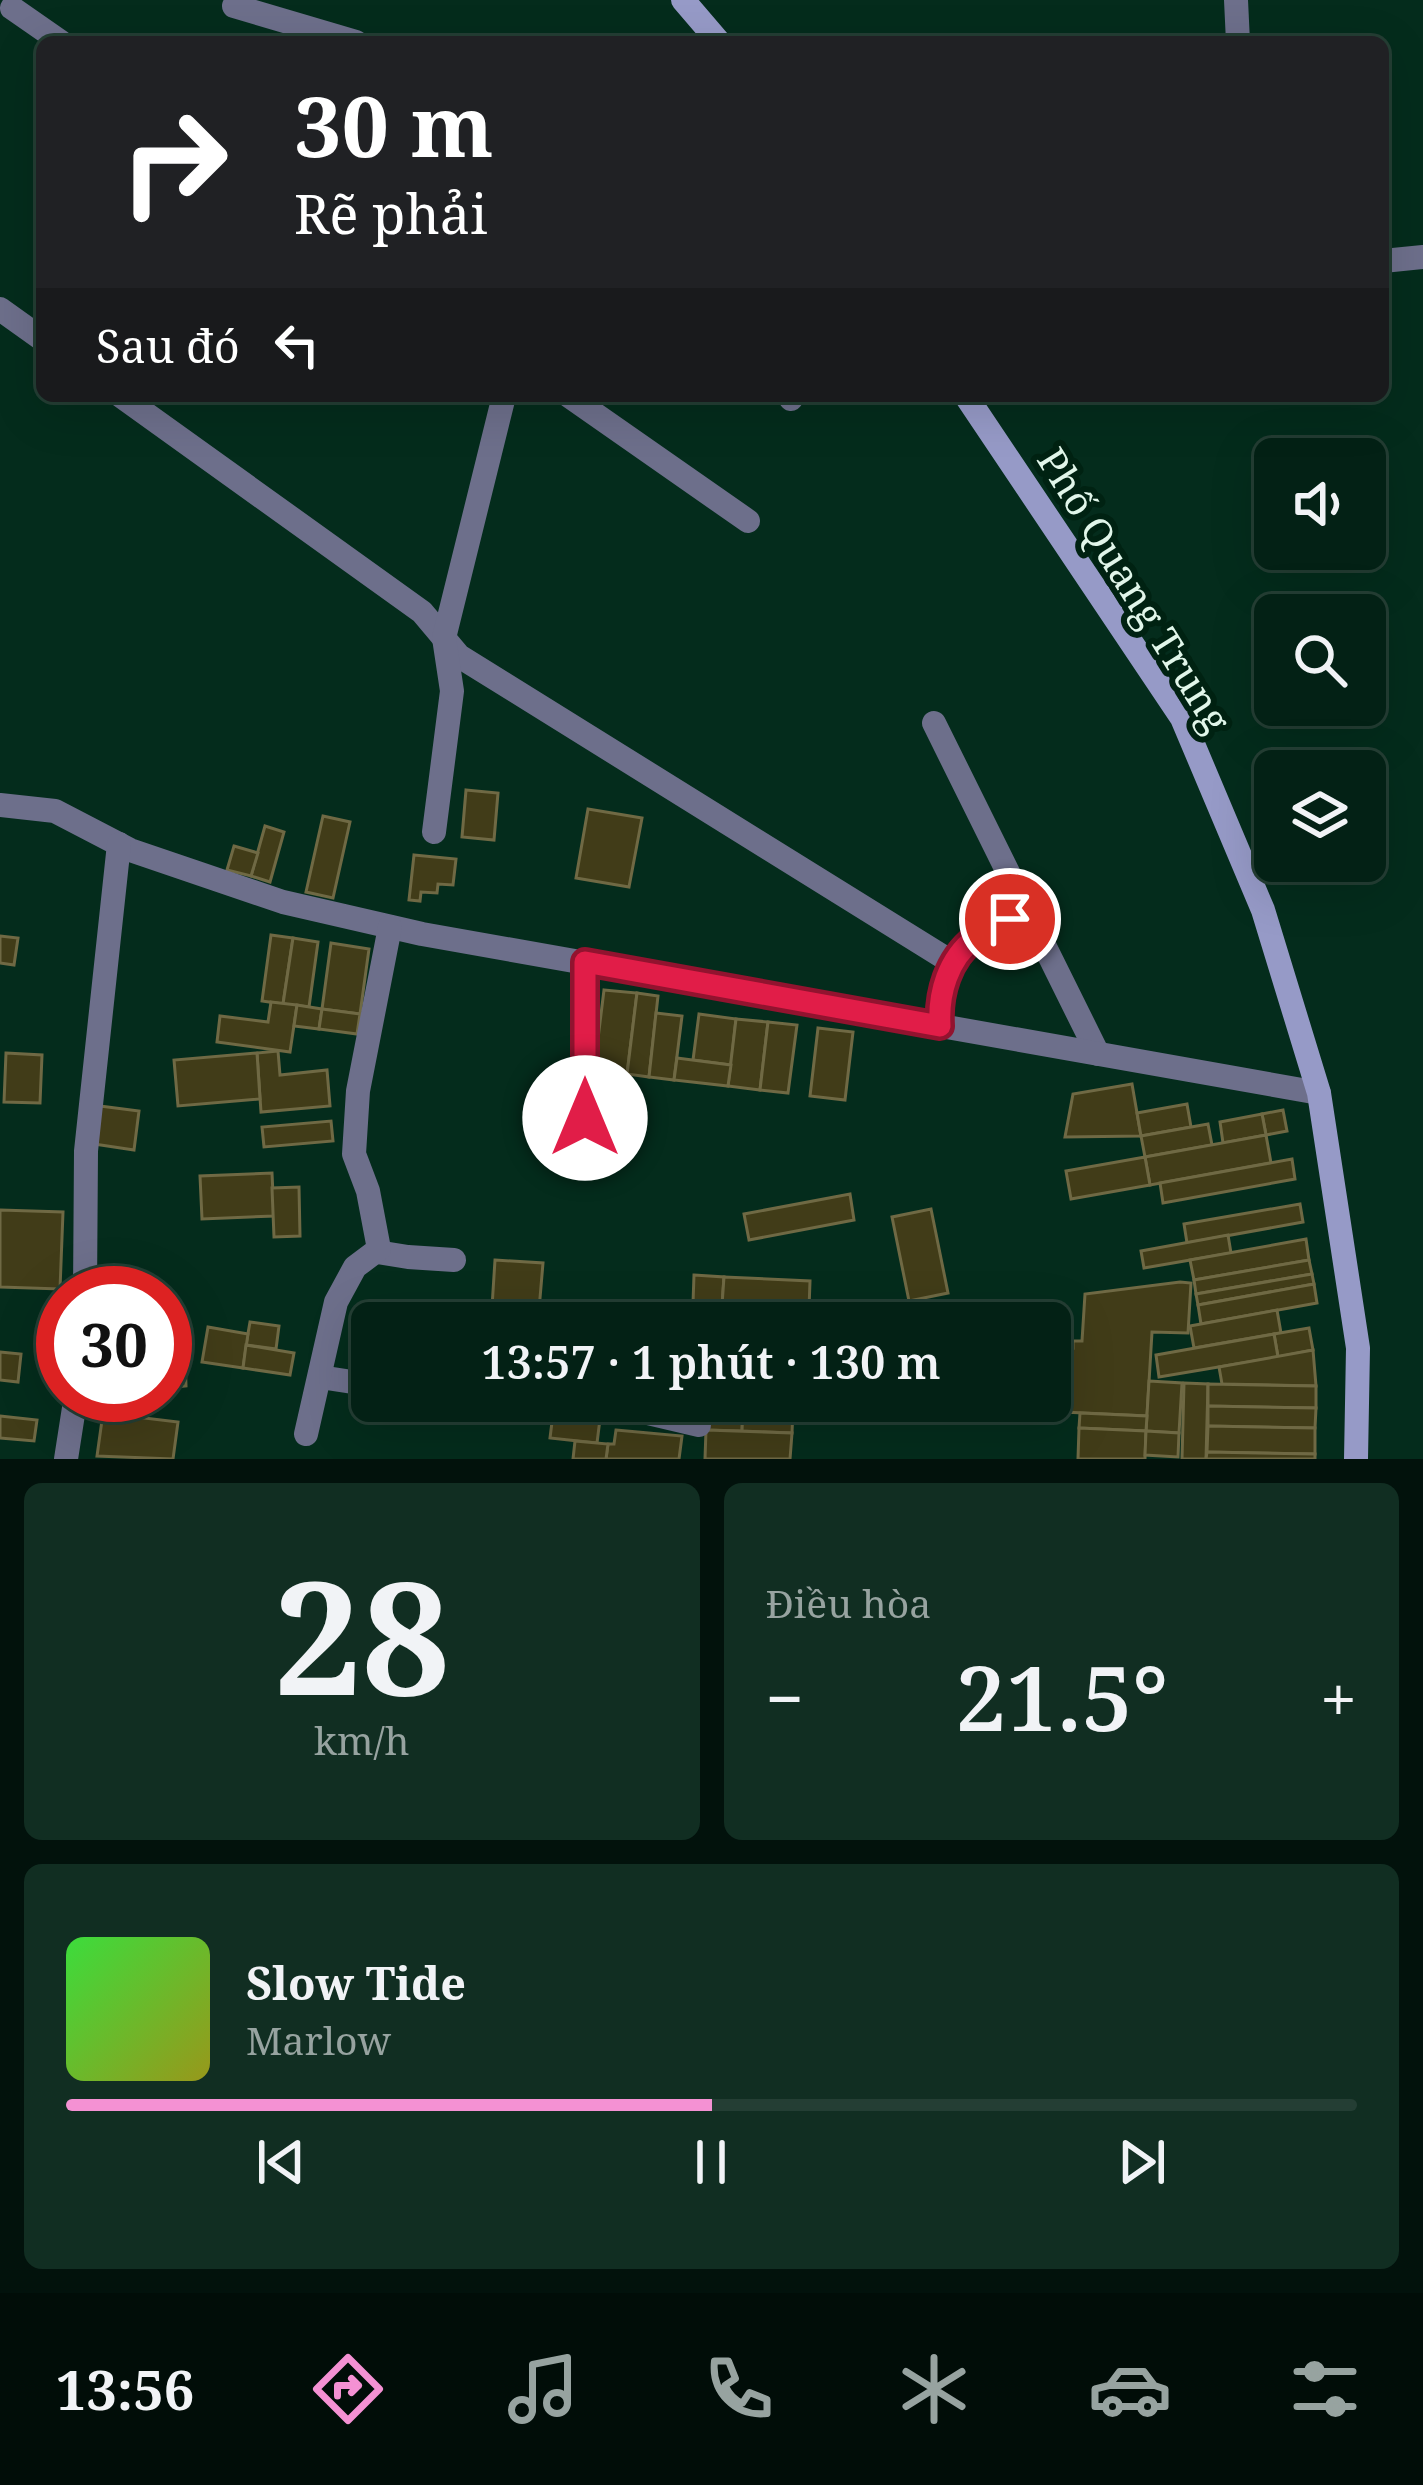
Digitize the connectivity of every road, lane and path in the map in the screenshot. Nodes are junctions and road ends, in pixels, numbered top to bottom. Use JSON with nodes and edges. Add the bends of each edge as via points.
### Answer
{"nodes":[{"id":1,"x":682,"y":0,"type":"edge"},
{"id":2,"x":1236,"y":0,"type":"edge"},
{"id":3,"x":234,"y":6,"type":"dead end"},
{"id":4,"x":12,"y":8,"type":"dead end"},
{"id":5,"x":52,"y":36,"type":"edge"},
{"id":6,"x":336,"y":36,"type":"edge"},
{"id":7,"x":714,"y":36,"type":"edge"},
{"id":8,"x":1238,"y":36,"type":"edge"},
{"id":9,"x":1423,"y":257,"type":"edge"},
{"id":10,"x":1389,"y":260,"type":"edge"},
{"id":11,"x":0,"y":309,"type":"edge"},
{"id":12,"x":36,"y":335,"type":"edge"},
{"id":13,"x":130,"y":402,"type":"edge"},
{"id":14,"x":502,"y":402,"type":"edge"},
{"id":15,"x":578,"y":402,"type":"edge"},
{"id":16,"x":969,"y":402,"type":"edge"},
{"id":17,"x":748,"y":521,"type":"dead end"},
{"id":18,"x":444,"y":638,"type":"junction"},
{"id":19,"x":934,"y":723,"type":"dead end"},
{"id":20,"x":0,"y":805,"type":"edge"},
{"id":21,"x":434,"y":832,"type":"dead end"},
{"id":22,"x":119,"y":844,"type":"junction"},
{"id":23,"x":1031,"y":919,"type":"junction"},
{"id":24,"x":390,"y":927,"type":"junction"},
{"id":25,"x":585,"y":962,"type":"junction"},
{"id":26,"x":953,"y":963,"type":"junction"},
{"id":27,"x":940,"y":1026,"type":"junction"},
{"id":28,"x":1098,"y":1054,"type":"junction"},
{"id":29,"x":1319,"y":1093,"type":"junction"},
{"id":30,"x":585,"y":1156,"type":"dead end"},
{"id":31,"x":377,"y":1252,"type":"junction"},
{"id":32,"x":454,"y":1260,"type":"dead end"},
{"id":33,"x":85,"y":1266,"type":"edge"},
{"id":34,"x":320,"y":1377,"type":"junction"},
{"id":35,"x":351,"y":1382,"type":"edge"},
{"id":36,"x":72,"y":1422,"type":"edge"},
{"id":37,"x":686,"y":1422,"type":"edge"},
{"id":38,"x":699,"y":1425,"type":"dead end"},
{"id":39,"x":306,"y":1434,"type":"dead end"},
{"id":40,"x":66,"y":1459,"type":"edge"},
{"id":41,"x":1356,"y":1459,"type":"edge"}],
"edges":[{"from":1,"to":7,"type":"street"},
{"from":2,"to":8,"type":"street"},
{"from":3,"to":6,"type":"street"},
{"from":4,"to":5,"type":"street"},
{"from":9,"to":10,"type":"street"},
{"from":11,"to":12,"type":"street"},
{"from":13,"to":18,"type":"street","via":[[422,612]]},
{"from":14,"to":18,"type":"street"},
{"from":15,"to":17,"type":"street"},
{"from":16,"to":29,"type":"street","name":"Phố Quang Trung","via":[[1182,718],[1263,910]]},
{"from":18,"to":21,"type":"street","via":[[452,691]]},
{"from":18,"to":26,"type":"street","via":[[459,656]]},
{"from":19,"to":23,"type":"street"},
{"from":20,"to":22,"type":"street","via":[[55,811]]},
{"from":22,"to":24,"type":"street","via":[[283,902]]},
{"from":22,"to":33,"type":"street","via":[[86,1151]]},
{"from":23,"to":26,"type":"street","via":[[1010,919],[975,938]]},
{"from":23,"to":28,"type":"street"},
{"from":24,"to":25,"type":"street"},
{"from":24,"to":31,"type":"street","via":[[358,1090],[354,1154]]},
{"from":25,"to":27,"type":"street"},
{"from":25,"to":30,"type":"street"},
{"from":26,"to":27,"type":"street"},
{"from":27,"to":28,"type":"street"},
{"from":28,"to":29,"type":"street"},
{"from":29,"to":41,"type":"street","name":"Phố Quang Trung","via":[[1358,1348]]},
{"from":31,"to":32,"type":"street"},
{"from":31,"to":34,"type":"street","via":[[355,1267],[336,1302]]},
{"from":34,"to":35,"type":"street"},
{"from":34,"to":39,"type":"street"},
{"from":36,"to":40,"type":"street"},
{"from":37,"to":38,"type":"street"}]}
